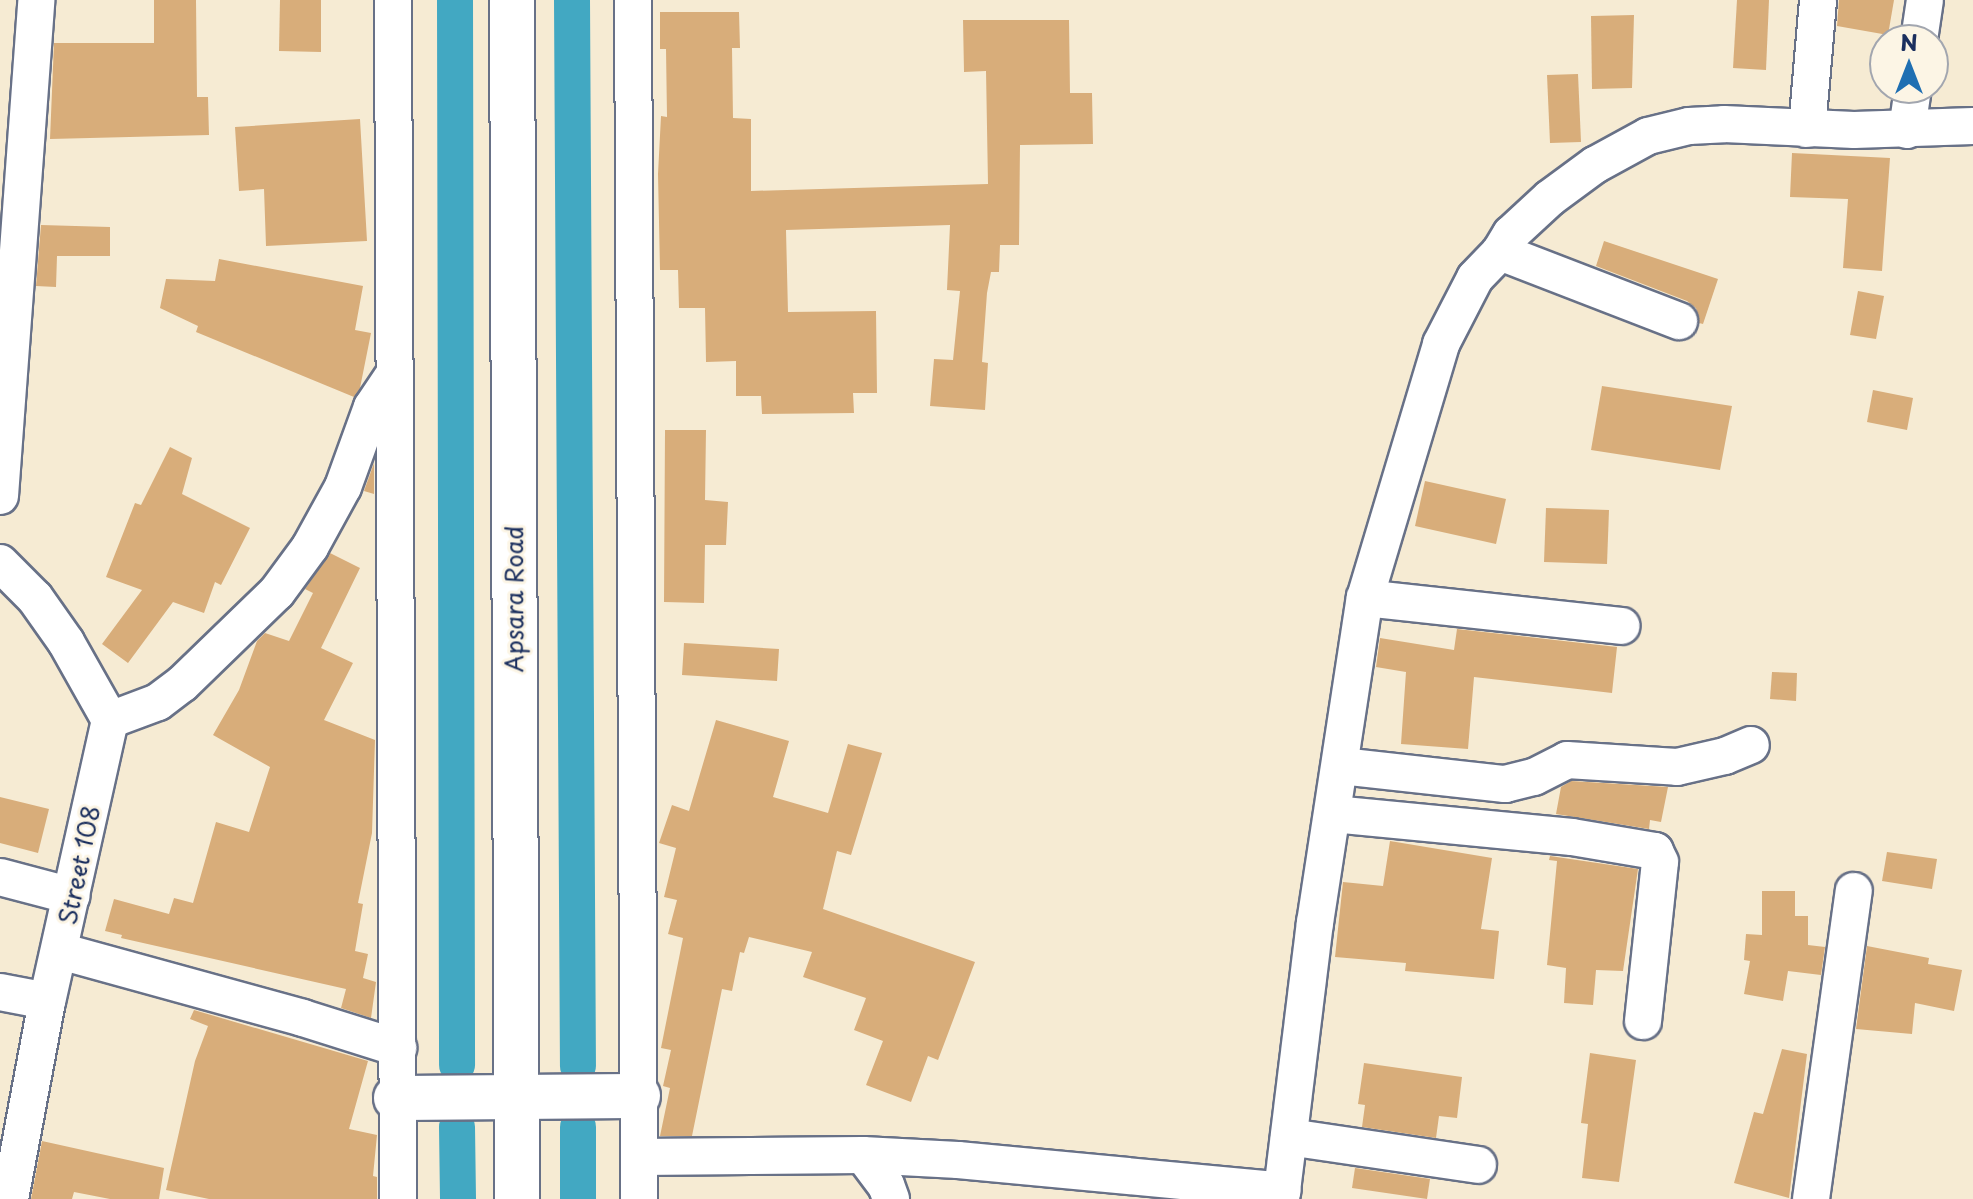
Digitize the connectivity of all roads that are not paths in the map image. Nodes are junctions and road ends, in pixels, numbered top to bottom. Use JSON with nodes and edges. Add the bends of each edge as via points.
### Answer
{"nodes":[{"id":1,"x":36,"y":0,"type":"edge"},
{"id":2,"x":393,"y":0,"type":"edge"},
{"id":3,"x":512,"y":0,"type":"edge"},
{"id":4,"x":633,"y":0,"type":"edge"},
{"id":5,"x":1818,"y":0,"type":"edge"},
{"id":6,"x":1925,"y":0,"type":"edge"},
{"id":7,"x":1921,"y":24,"type":"edge"},
{"id":8,"x":1911,"y":104,"type":"edge"},
{"id":9,"x":1973,"y":126,"type":"edge"},
{"id":10,"x":1807,"y":129,"type":"junction"},
{"id":11,"x":1907,"y":130,"type":"junction"},
{"id":12,"x":13,"y":141,"type":"edge"},
{"id":13,"x":1500,"y":252,"type":"junction"},
{"id":14,"x":1679,"y":321,"type":"dead end"},
{"id":15,"x":394,"y":374,"type":"junction"},
{"id":16,"x":0,"y":496,"type":"edge"},
{"id":17,"x":0,"y":563,"type":"edge"},
{"id":18,"x":1365,"y":598,"type":"junction"},
{"id":19,"x":1621,"y":626,"type":"dead end"},
{"id":20,"x":110,"y":720,"type":"junction"},
{"id":21,"x":1751,"y":745,"type":"dead end"},
{"id":22,"x":1341,"y":766,"type":"junction"},
{"id":23,"x":1333,"y":814,"type":"junction"},
{"id":24,"x":0,"y":877,"type":"edge"},
{"id":25,"x":1854,"y":891,"type":"dead end"},
{"id":26,"x":72,"y":896,"type":"junction"},
{"id":27,"x":60,"y":951,"type":"junction"},
{"id":28,"x":0,"y":992,"type":"edge"},
{"id":29,"x":47,"y":1001,"type":"junction"},
{"id":30,"x":1643,"y":1021,"type":"dead end"},
{"id":31,"x":398,"y":1048,"type":"junction"},
{"id":32,"x":638,"y":1096,"type":"junction"},
{"id":33,"x":516,"y":1097,"type":"junction"},
{"id":34,"x":396,"y":1098,"type":"junction"},
{"id":35,"x":1289,"y":1137,"type":"junction"},
{"id":36,"x":863,"y":1155,"type":"junction"},
{"id":37,"x":639,"y":1157,"type":"junction"},
{"id":38,"x":1478,"y":1165,"type":"dead end"},
{"id":39,"x":1045,"y":1184,"type":"edge"},
{"id":40,"x":1282,"y":1195,"type":"edge"},
{"id":41,"x":10,"y":1199,"type":"edge"},
{"id":42,"x":398,"y":1199,"type":"edge"},
{"id":43,"x":517,"y":1199,"type":"edge"},
{"id":44,"x":639,"y":1199,"type":"edge"},
{"id":45,"x":891,"y":1199,"type":"edge"},
{"id":46,"x":1811,"y":1199,"type":"edge"}],
"edges":[{"from":1,"to":12,"type":"street"},
{"from":2,"to":15,"type":"street"},
{"from":3,"to":33,"type":"main road","name":"Apsara Road"},
{"from":4,"to":32,"type":"street"},
{"from":5,"to":10,"type":"street"},
{"from":6,"to":7,"type":"street"},
{"from":8,"to":11,"type":"street"},
{"from":9,"to":11,"type":"street"},
{"from":10,"to":11,"type":"street"},
{"from":10,"to":13,"type":"street","via":[[1724,124],[1648,136],[1550,198],[1511,234]]},
{"from":12,"to":16,"type":"street"},
{"from":13,"to":14,"type":"street"},
{"from":13,"to":18,"type":"street","via":[[1475,278],[1441,344]]},
{"from":15,"to":20,"type":"street","via":[[372,407],[343,487],[277,592],[182,684],[158,702]]},
{"from":15,"to":31,"type":"street"},
{"from":17,"to":20,"type":"street","via":[[35,598],[66,642]]},
{"from":18,"to":19,"type":"street"},
{"from":18,"to":22,"type":"street"},
{"from":20,"to":26,"type":"street","name":"Street 108"},
{"from":21,"to":22,"type":"street","via":[[1677,767],[1567,760],[1505,784]]},
{"from":22,"to":23,"type":"street"},
{"from":23,"to":30,"type":"street","via":[[1572,837],[1655,851],[1660,862]]},
{"from":23,"to":35,"type":"street"},
{"from":24,"to":26,"type":"street"},
{"from":25,"to":46,"type":"street"},
{"from":26,"to":27,"type":"street","name":"Street 108"},
{"from":27,"to":29,"type":"street","name":"Street 108"},
{"from":27,"to":31,"type":"street"},
{"from":28,"to":29,"type":"street"},
{"from":29,"to":41,"type":"street","name":"Street 108"},
{"from":31,"to":34,"type":"street"},
{"from":32,"to":33,"type":"main road"},
{"from":32,"to":37,"type":"street"},
{"from":33,"to":34,"type":"main road"},
{"from":33,"to":43,"type":"main road","name":"Apsara Road"},
{"from":34,"to":42,"type":"street"},
{"from":35,"to":38,"type":"street"},
{"from":35,"to":40,"type":"street"},
{"from":36,"to":37,"type":"street"},
{"from":36,"to":39,"type":"street"},
{"from":36,"to":45,"type":"street"},
{"from":37,"to":44,"type":"street"},
{"from":39,"to":40,"type":"street"}]}
